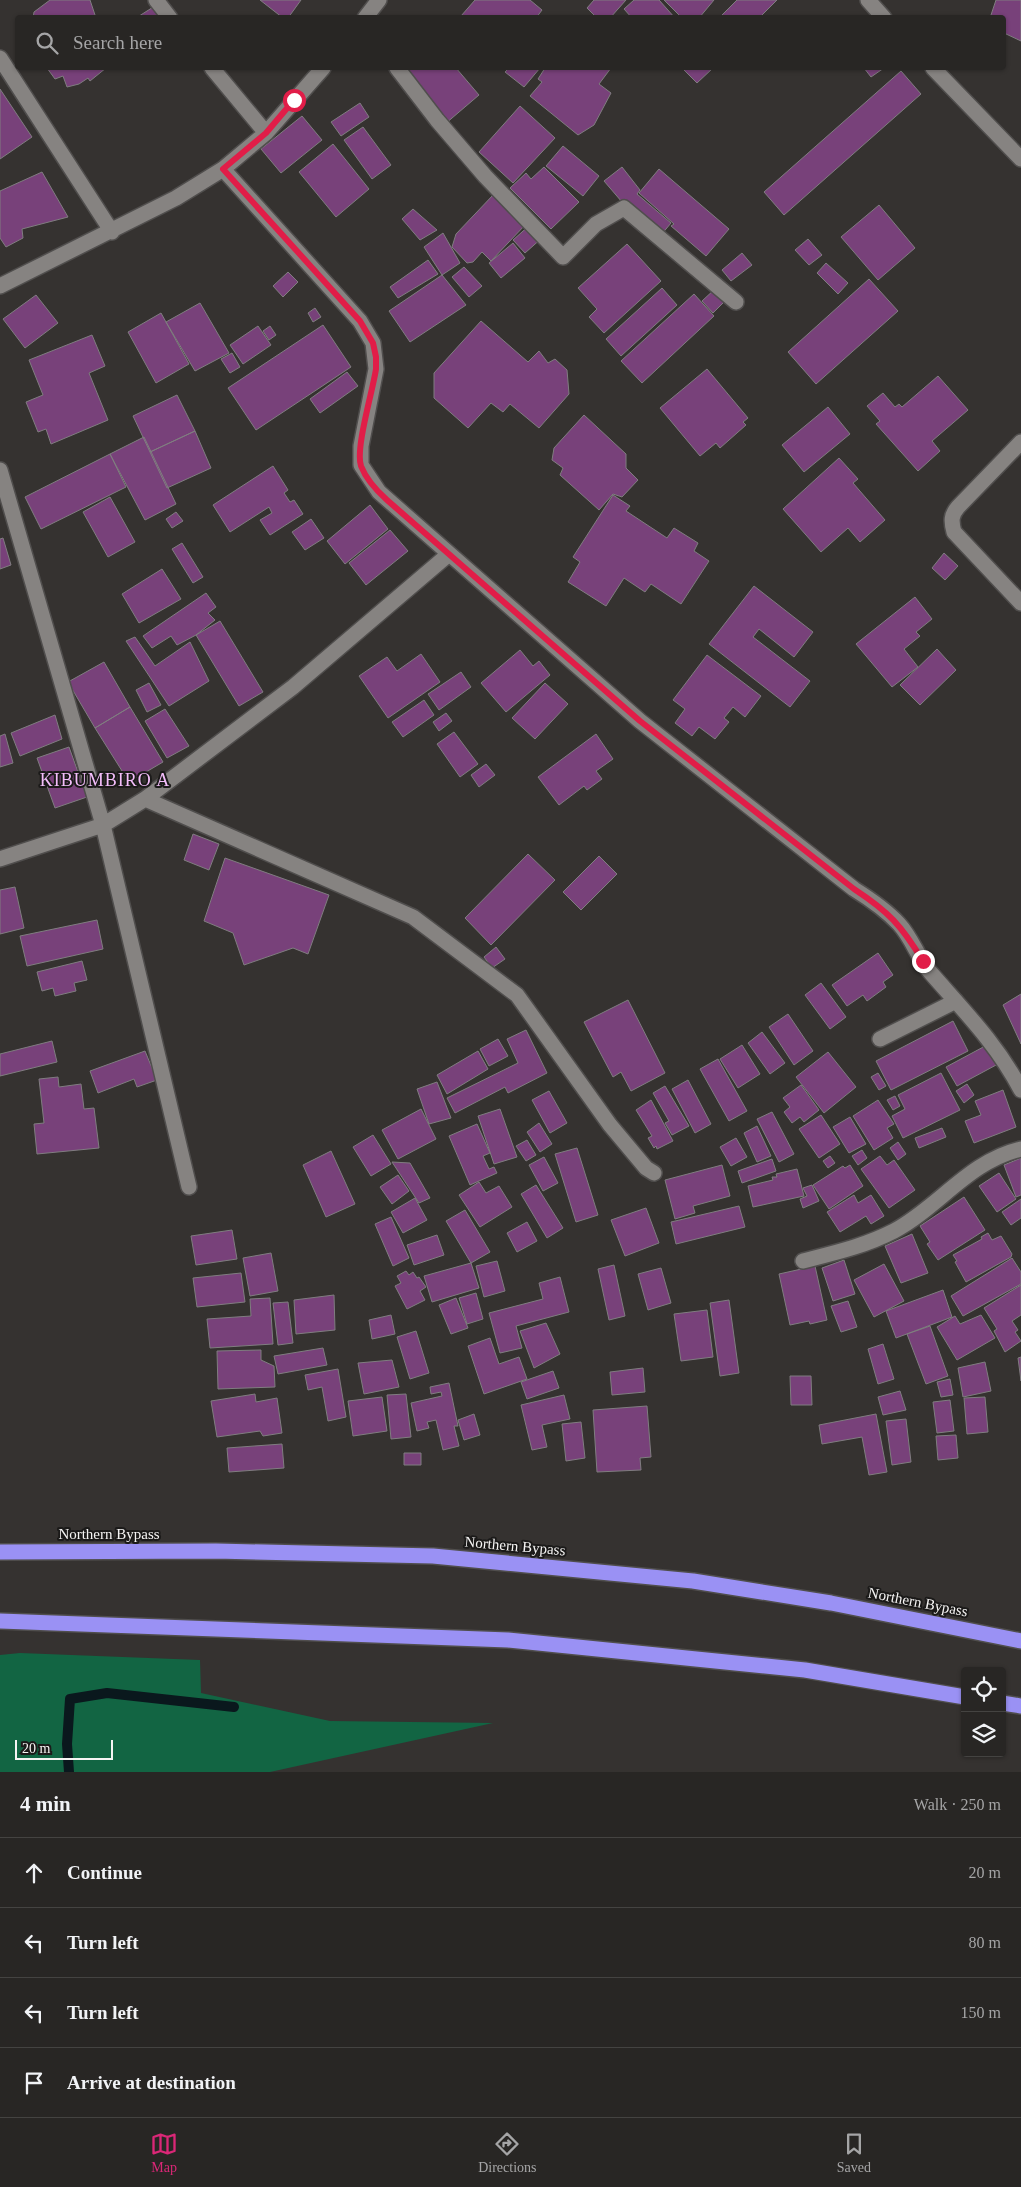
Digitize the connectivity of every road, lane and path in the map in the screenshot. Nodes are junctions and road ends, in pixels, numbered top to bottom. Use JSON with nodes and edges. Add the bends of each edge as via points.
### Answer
{"nodes":[{"id":1,"x":156,"y":0,"type":"edge"},
{"id":2,"x":379,"y":0,"type":"edge"},
{"id":3,"x":868,"y":0,"type":"edge"},
{"id":4,"x":168,"y":15,"type":"edge"},
{"id":5,"x":367,"y":15,"type":"edge"},
{"id":6,"x":881,"y":15,"type":"edge"},
{"id":7,"x":0,"y":58,"type":"edge"},
{"id":8,"x":214,"y":70,"type":"edge"},
{"id":9,"x":321,"y":70,"type":"edge"},
{"id":10,"x":399,"y":70,"type":"edge"},
{"id":11,"x":935,"y":70,"type":"edge"},
{"id":12,"x":266,"y":133,"type":"junction"},
{"id":13,"x":1021,"y":159,"type":"edge"},
{"id":14,"x":223,"y":169,"type":"junction"},
{"id":15,"x":112,"y":232,"type":"junction"},
{"id":16,"x":0,"y":286,"type":"edge"},
{"id":17,"x":736,"y":302,"type":"dead end"},
{"id":18,"x":1021,"y":442,"type":"edge"},
{"id":19,"x":0,"y":470,"type":"edge"},
{"id":20,"x":448,"y":554,"type":"junction"},
{"id":21,"x":1021,"y":603,"type":"edge"},
{"id":22,"x":145,"y":798,"type":"junction"},
{"id":23,"x":103,"y":824,"type":"junction"},
{"id":24,"x":0,"y":858,"type":"edge"},
{"id":25,"x":956,"y":1001,"type":"junction"},
{"id":26,"x":880,"y":1039,"type":"dead end"},
{"id":27,"x":1021,"y":1090,"type":"edge"},
{"id":28,"x":1021,"y":1148,"type":"edge"},
{"id":29,"x":654,"y":1173,"type":"dead end"},
{"id":30,"x":189,"y":1186,"type":"dead end"},
{"id":31,"x":803,"y":1261,"type":"dead end"},
{"id":32,"x":0,"y":1552,"type":"edge"},
{"id":33,"x":0,"y":1621,"type":"edge"},
{"id":34,"x":1021,"y":1640,"type":"edge"},
{"id":35,"x":961,"y":1696,"type":"edge"},
{"id":36,"x":1006,"y":1704,"type":"edge"},
{"id":37,"x":1021,"y":1706,"type":"edge"}],
"edges":[{"from":1,"to":4,"type":"street"},
{"from":2,"to":5,"type":"street"},
{"from":3,"to":6,"type":"street"},
{"from":7,"to":15,"type":"street"},
{"from":8,"to":12,"type":"street"},
{"from":9,"to":12,"type":"street"},
{"from":10,"to":17,"type":"street","via":[[485,176],[563,257],[596,224],[624,208]]},
{"from":11,"to":13,"type":"street"},
{"from":12,"to":14,"type":"street"},
{"from":14,"to":15,"type":"street"},
{"from":14,"to":20,"type":"street","via":[[368,334],[376,357],[376,369],[361,446],[361,465],[378,492]]},
{"from":15,"to":16,"type":"street"},
{"from":18,"to":21,"type":"street","via":[[958,507],[951,523],[954,532]]},
{"from":19,"to":23,"type":"street"},
{"from":20,"to":22,"type":"street","via":[[293,687]]},
{"from":20,"to":25,"type":"street","via":[[640,721],[854,889],[878,904],[900,924],[928,970]]},
{"from":22,"to":23,"type":"street"},
{"from":22,"to":29,"type":"street","via":[[413,917],[517,995],[610,1125],[646,1168]]},
{"from":23,"to":24,"type":"street"},
{"from":23,"to":30,"type":"street"},
{"from":25,"to":26,"type":"street"},
{"from":25,"to":27,"type":"street","via":[[1002,1056]]},
{"from":28,"to":31,"type":"street","via":[[977,1168],[894,1231],[855,1247]]},
{"from":32,"to":34,"type":"highway","name":"Northern Bypass","via":[[216,1551],[433,1556],[693,1581],[831,1603]]},
{"from":33,"to":35,"type":"highway","via":[[508,1640],[805,1670]]},
{"from":36,"to":37,"type":"highway"}]}
